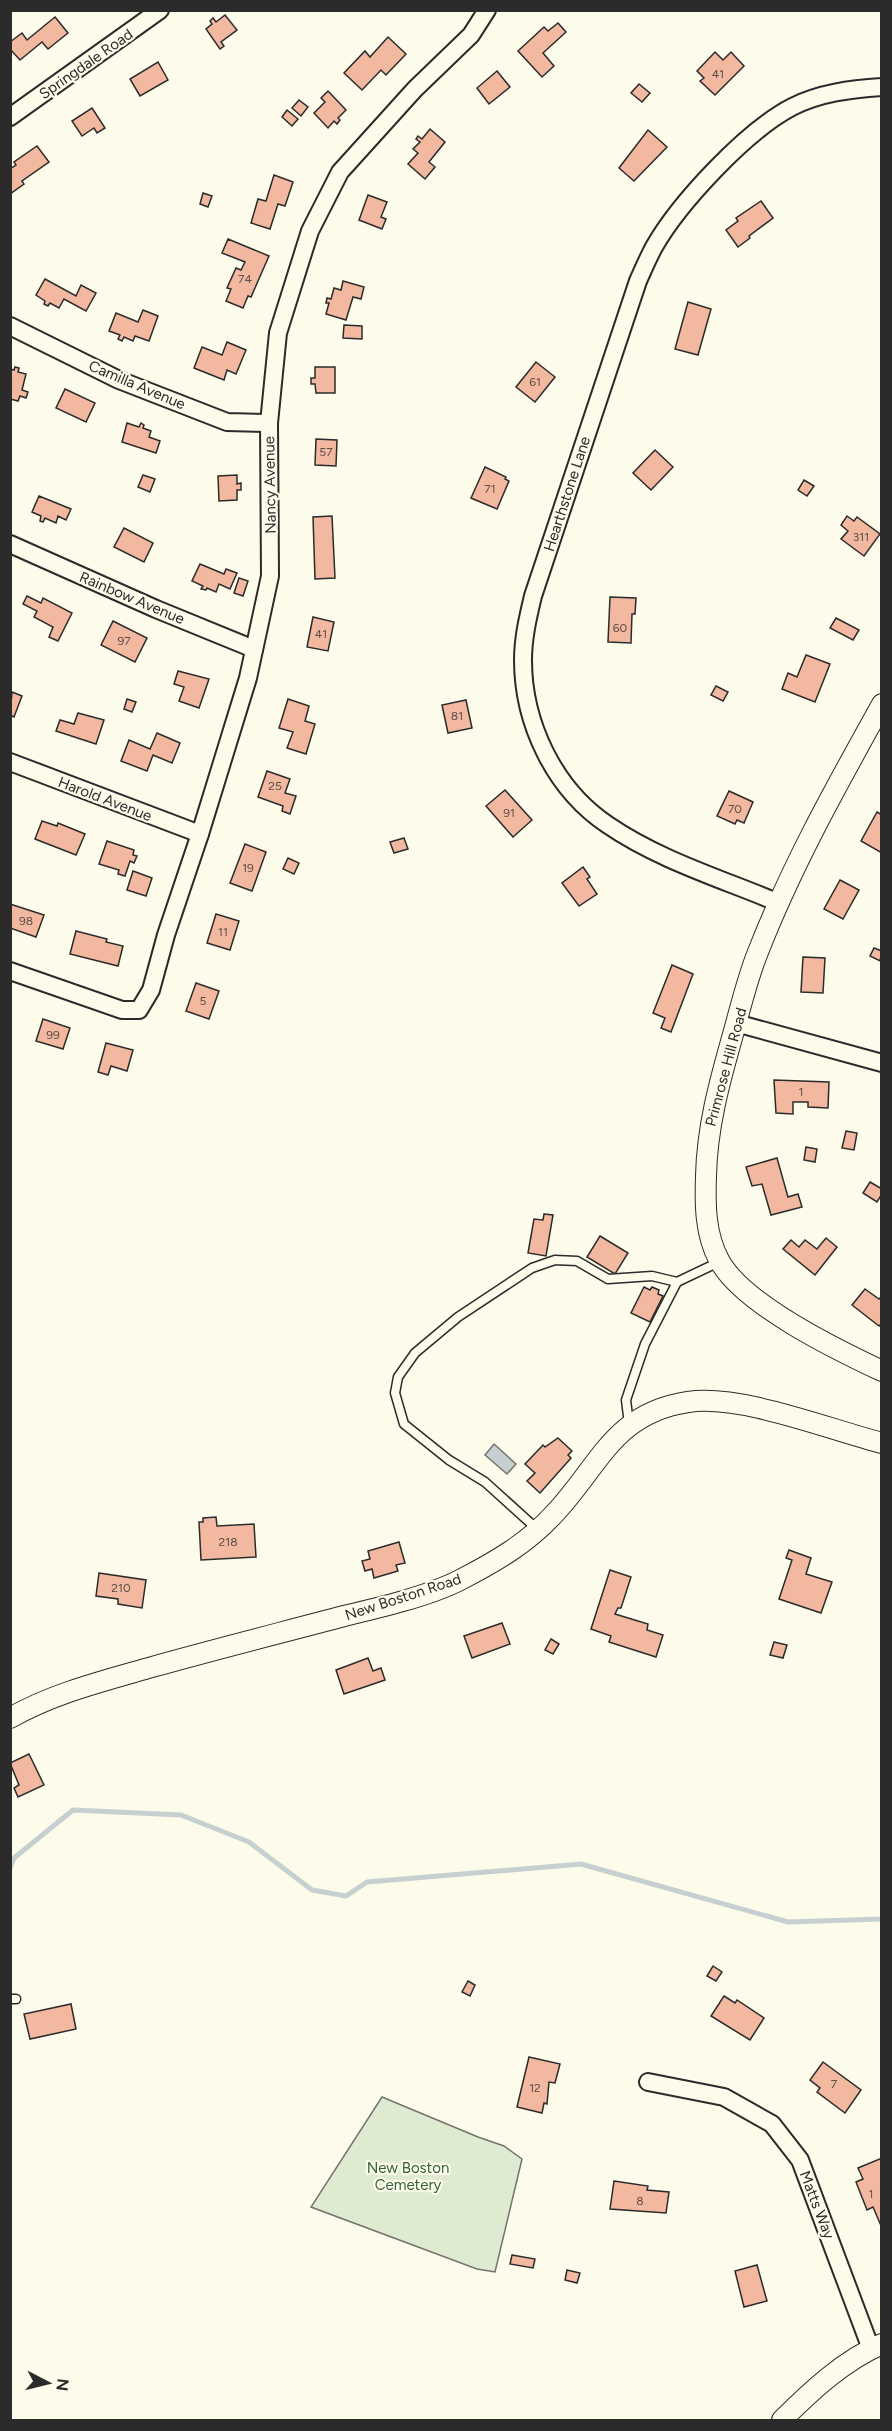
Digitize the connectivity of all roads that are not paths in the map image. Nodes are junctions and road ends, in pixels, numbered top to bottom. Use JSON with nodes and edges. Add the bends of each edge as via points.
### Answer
{"nodes":[{"id":1,"x":160,"y":10,"type":"edge"},
{"id":2,"x":487,"y":10,"type":"edge"},
{"id":3,"x":882,"y":87,"type":"edge"},
{"id":4,"x":10,"y":117,"type":"edge"},
{"id":5,"x":10,"y":326,"type":"edge"},
{"id":6,"x":269,"y":423,"type":"junction"},
{"id":7,"x":10,"y":544,"type":"edge"},
{"id":8,"x":254,"y":649,"type":"junction"},
{"id":9,"x":882,"y":704,"type":"edge"},
{"id":10,"x":10,"y":762,"type":"edge"},
{"id":11,"x":200,"y":834,"type":"junction"},
{"id":12,"x":779,"y":903,"type":"junction"},
{"id":13,"x":10,"y":971,"type":"edge"},
{"id":14,"x":736,"y":1023,"type":"junction"},
{"id":15,"x":882,"y":1063,"type":"edge"},
{"id":16,"x":720,"y":1262,"type":"junction"},
{"id":17,"x":677,"y":1282,"type":"junction"},
{"id":18,"x":882,"y":1371,"type":"edge"},
{"id":19,"x":630,"y":1424,"type":"junction"},
{"id":20,"x":882,"y":1443,"type":"edge"},
{"id":21,"x":537,"y":1530,"type":"junction"},
{"id":22,"x":10,"y":1718,"type":"edge"},
{"id":23,"x":648,"y":2082,"type":"dead end"},
{"id":24,"x":876,"y":2346,"type":"edge"},
{"id":25,"x":782,"y":2421,"type":"edge"}],
"edges":[{"from":1,"to":4,"type":"street","name":"Springdale Road"},
{"from":2,"to":6,"type":"street","name":"Nancy Avenue","via":[[471,35],[415,89],[340,172],[310,231],[278,333]]},
{"from":3,"to":12,"type":"street","name":"Hearthstone Lane","via":[[817,97],[772,119],[732,154],[667,226],[638,281],[526,627],[525,691],[532,722],[561,779],[582,803],[633,841]]},
{"from":5,"to":6,"type":"street","name":"Camilla Avenue","via":[[119,380],[226,422]]},
{"from":6,"to":8,"type":"street","name":"Nancy Avenue","via":[[270,576]]},
{"from":7,"to":8,"type":"street","name":"Rainbow Avenue"},
{"from":8,"to":11,"type":"street","name":"Nancy Avenue"},
{"from":9,"to":12,"type":"street","name":"Primrose Hill Road","via":[[825,806]]},
{"from":10,"to":11,"type":"street","name":"Harold Avenue"},
{"from":11,"to":13,"type":"street","name":"Nancy Avenue","via":[[151,990],[139,1010],[122,1010]]},
{"from":12,"to":14,"type":"street","name":"Primrose Hill Road","via":[[757,954]]},
{"from":14,"to":15,"type":"street"},
{"from":14,"to":16,"type":"street","name":"Primrose Hill Road","via":[[706,1145],[707,1218],[710,1240]]},
{"from":16,"to":17,"type":"lane"},
{"from":16,"to":18,"type":"street","name":"Primrose Hill Road","via":[[741,1286],[782,1318]]},
{"from":17,"to":19,"type":"lane","via":[[645,1344],[626,1400]]},
{"from":17,"to":21,"type":"lane","via":[[651,1276],[608,1279],[577,1260],[555,1260],[532,1268],[458,1317],[415,1353],[399,1377],[395,1393],[404,1424],[449,1461],[485,1482]]},
{"from":19,"to":20,"type":"street","name":"New Boston Road","via":[[657,1410],[689,1401],[722,1401]]},
{"from":19,"to":21,"type":"street","name":"New Boston Road"},
{"from":21,"to":22,"type":"street","name":"New Boston Road","via":[[508,1553],[453,1583],[379,1608],[80,1687]]},
{"from":23,"to":24,"type":"street","name":"Matts Way","via":[[724,2097],[772,2124],[800,2160]]},
{"from":24,"to":25,"type":"street","via":[[826,2380]]}]}
